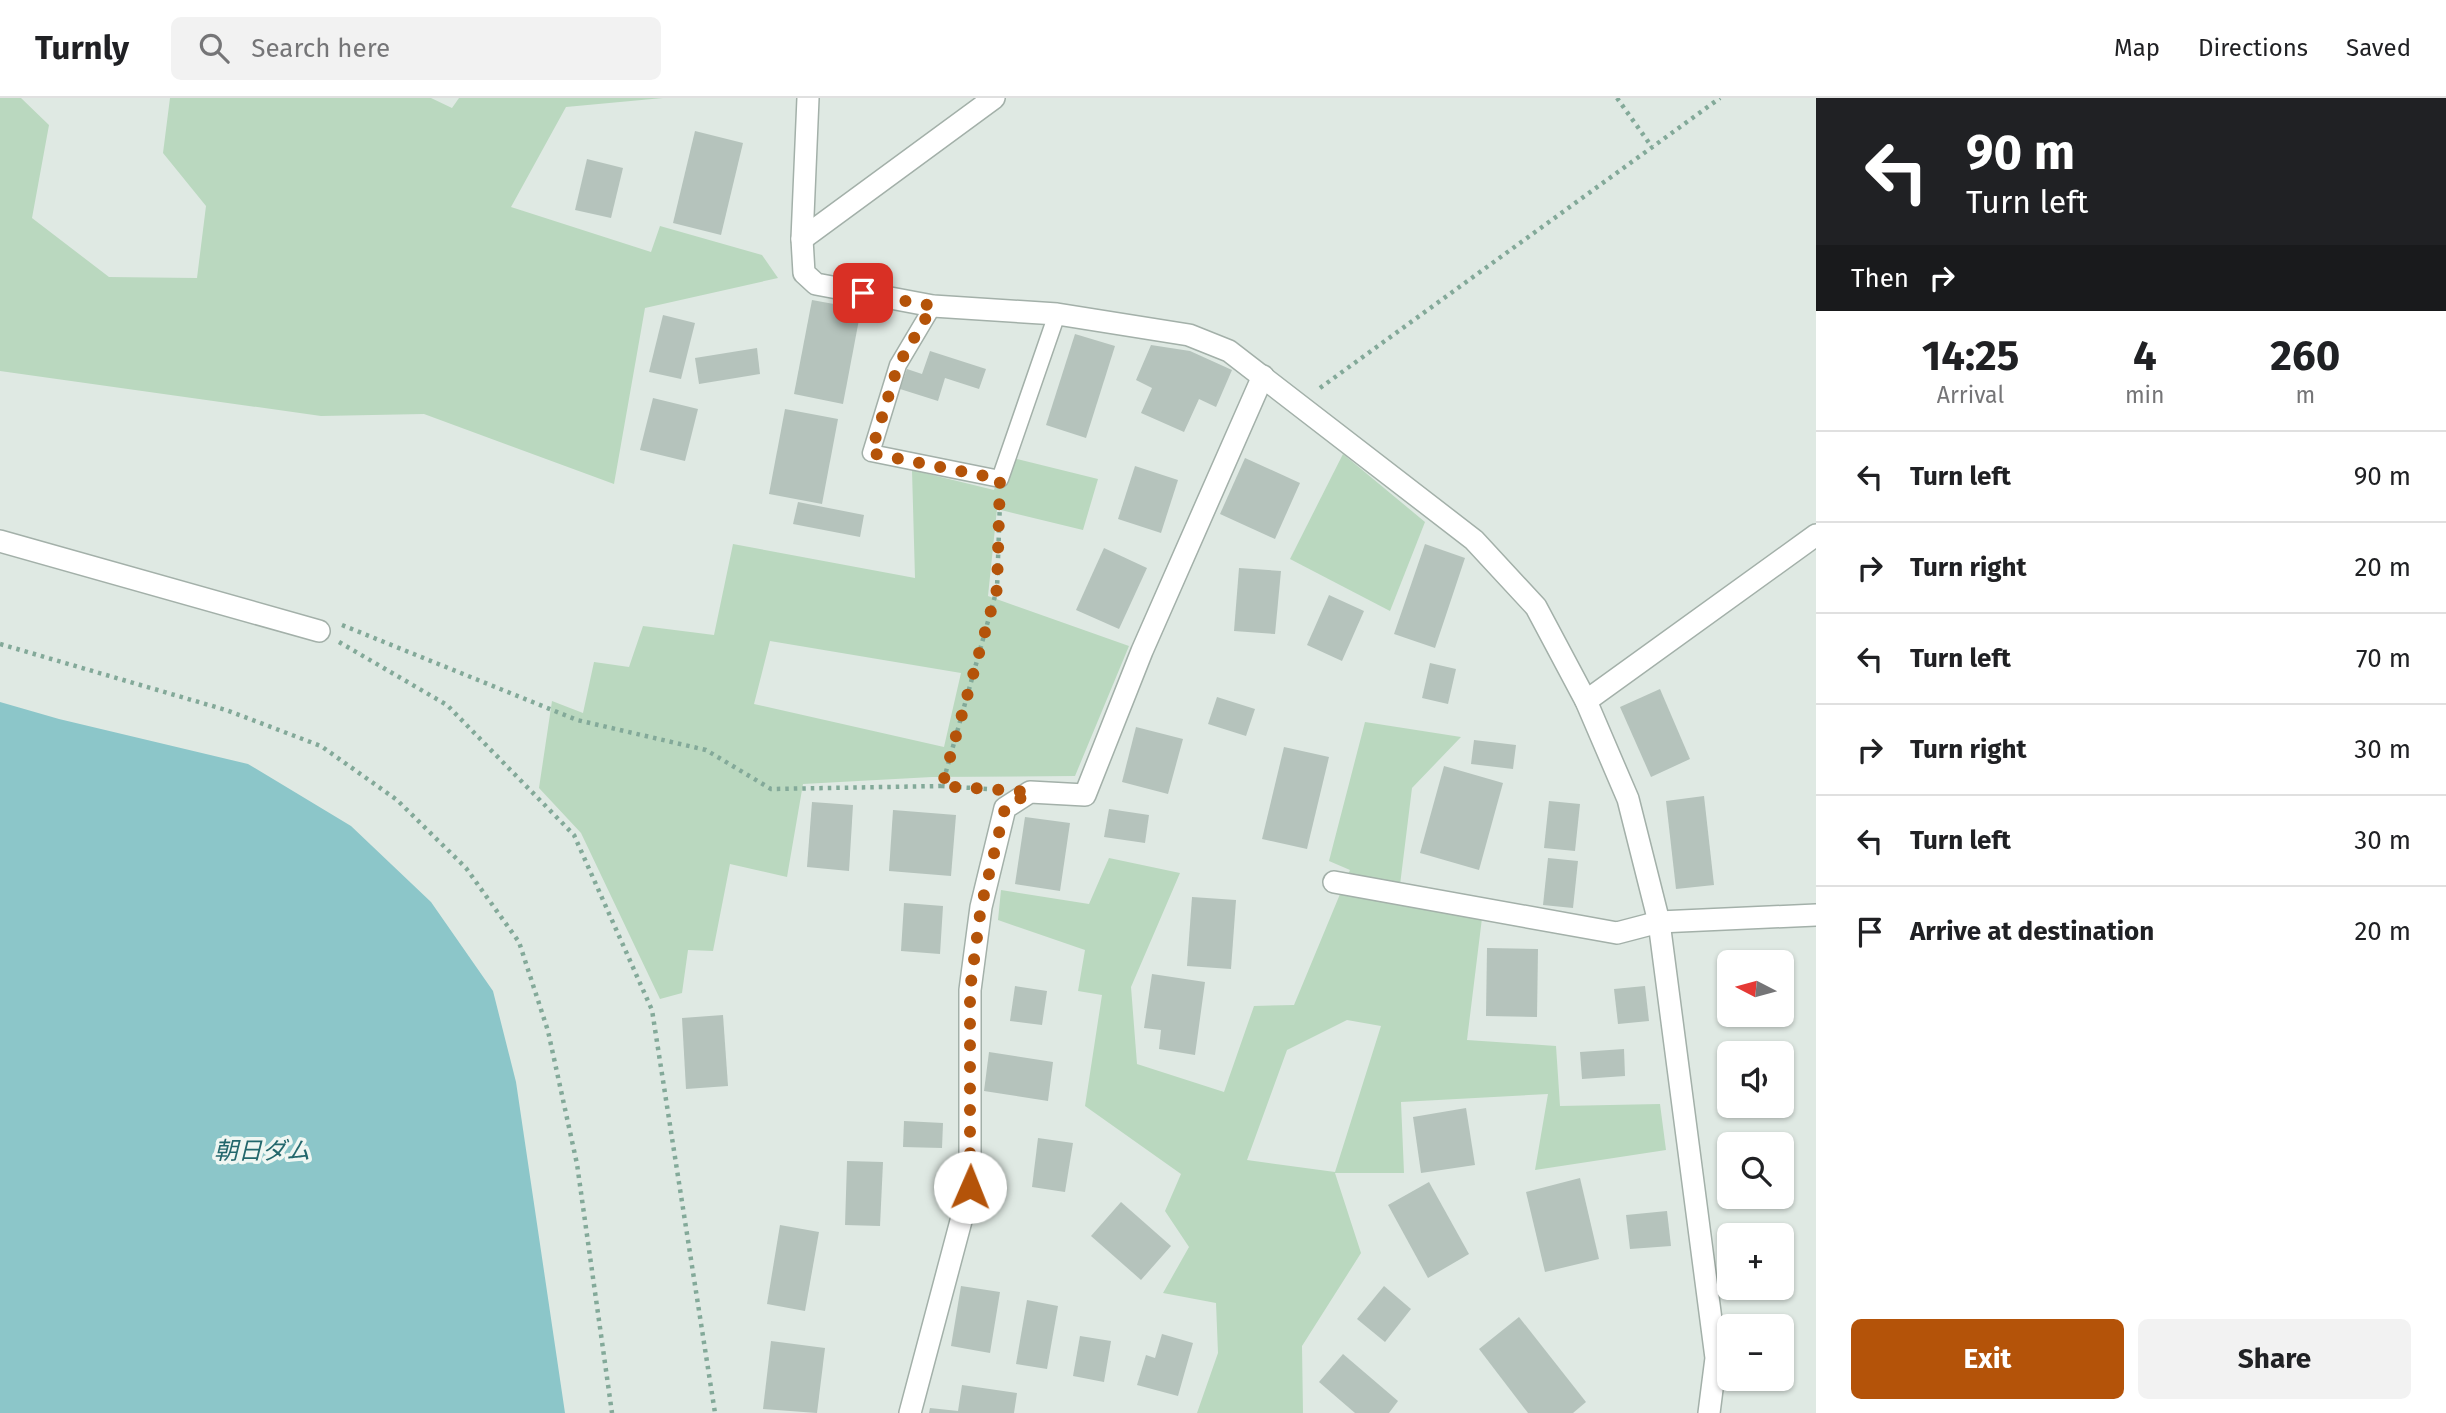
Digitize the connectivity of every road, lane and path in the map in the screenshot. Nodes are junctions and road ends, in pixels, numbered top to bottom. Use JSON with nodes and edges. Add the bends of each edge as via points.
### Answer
{"nodes":[{"id":1,"x":808,"y":98,"type":"edge"},
{"id":2,"x":994,"y":98,"type":"edge"},
{"id":3,"x":1617,"y":98,"type":"edge"},
{"id":4,"x":1720,"y":98,"type":"edge"},
{"id":5,"x":1652,"y":147,"type":"junction"},
{"id":6,"x":802,"y":239,"type":"junction"},
{"id":7,"x":933,"y":306,"type":"junction"},
{"id":8,"x":1057,"y":314,"type":"junction"},
{"id":9,"x":1263,"y":376,"type":"junction"},
{"id":10,"x":1316,"y":391,"type":"dead end"},
{"id":11,"x":1000,"y":479,"type":"junction"},
{"id":12,"x":1816,"y":535,"type":"edge"},
{"id":13,"x":0,"y":541,"type":"edge"},
{"id":14,"x":319,"y":631,"type":"junction"},
{"id":15,"x":0,"y":644,"type":"edge"},
{"id":16,"x":1586,"y":701,"type":"junction"},
{"id":17,"x":942,"y":786,"type":"junction"},
{"id":18,"x":1030,"y":792,"type":"junction"},
{"id":19,"x":1334,"y":881,"type":"dead end"},
{"id":20,"x":1816,"y":915,"type":"edge"},
{"id":21,"x":1659,"y":922,"type":"junction"},
{"id":22,"x":612,"y":1413,"type":"edge"},
{"id":23,"x":715,"y":1413,"type":"edge"},
{"id":24,"x":910,"y":1413,"type":"edge"},
{"id":25,"x":1709,"y":1413,"type":"edge"}],
"edges":[{"from":1,"to":6,"type":"street"},
{"from":2,"to":6,"type":"street"},
{"from":3,"to":5,"type":"path"},
{"from":4,"to":5,"type":"path"},
{"from":5,"to":10,"type":"path"},
{"from":6,"to":7,"type":"street","via":[[804,273],[816,284]]},
{"from":7,"to":8,"type":"street"},
{"from":7,"to":11,"type":"lane","via":[[898,365],[871,453]]},
{"from":8,"to":9,"type":"street","via":[[1189,335],[1229,351]]},
{"from":8,"to":11,"type":"lane"},
{"from":9,"to":16,"type":"street","via":[[1474,540],[1536,607]]},
{"from":9,"to":18,"type":"street","via":[[1084,795]]},
{"from":11,"to":17,"type":"path","via":[[997,589]]},
{"from":12,"to":16,"type":"street"},
{"from":13,"to":14,"type":"street"},
{"from":14,"to":17,"type":"path","via":[[330,621],[577,720],[706,750],[771,789]]},
{"from":14,"to":23,"type":"path","via":[[447,705],[574,835],[652,1010]]},
{"from":15,"to":22,"type":"path","via":[[226,710],[321,746],[397,800],[466,868],[519,942],[548,1031],[577,1164]]},
{"from":16,"to":21,"type":"street","via":[[1628,799]]},
{"from":17,"to":18,"type":"path"},
{"from":18,"to":24,"type":"street","via":[[1005,808],[981,907],[970,990],[970,1187]]},
{"from":19,"to":21,"type":"street","via":[[1617,933]]},
{"from":20,"to":21,"type":"street"},
{"from":21,"to":25,"type":"street","via":[[1716,1357]]}]}
